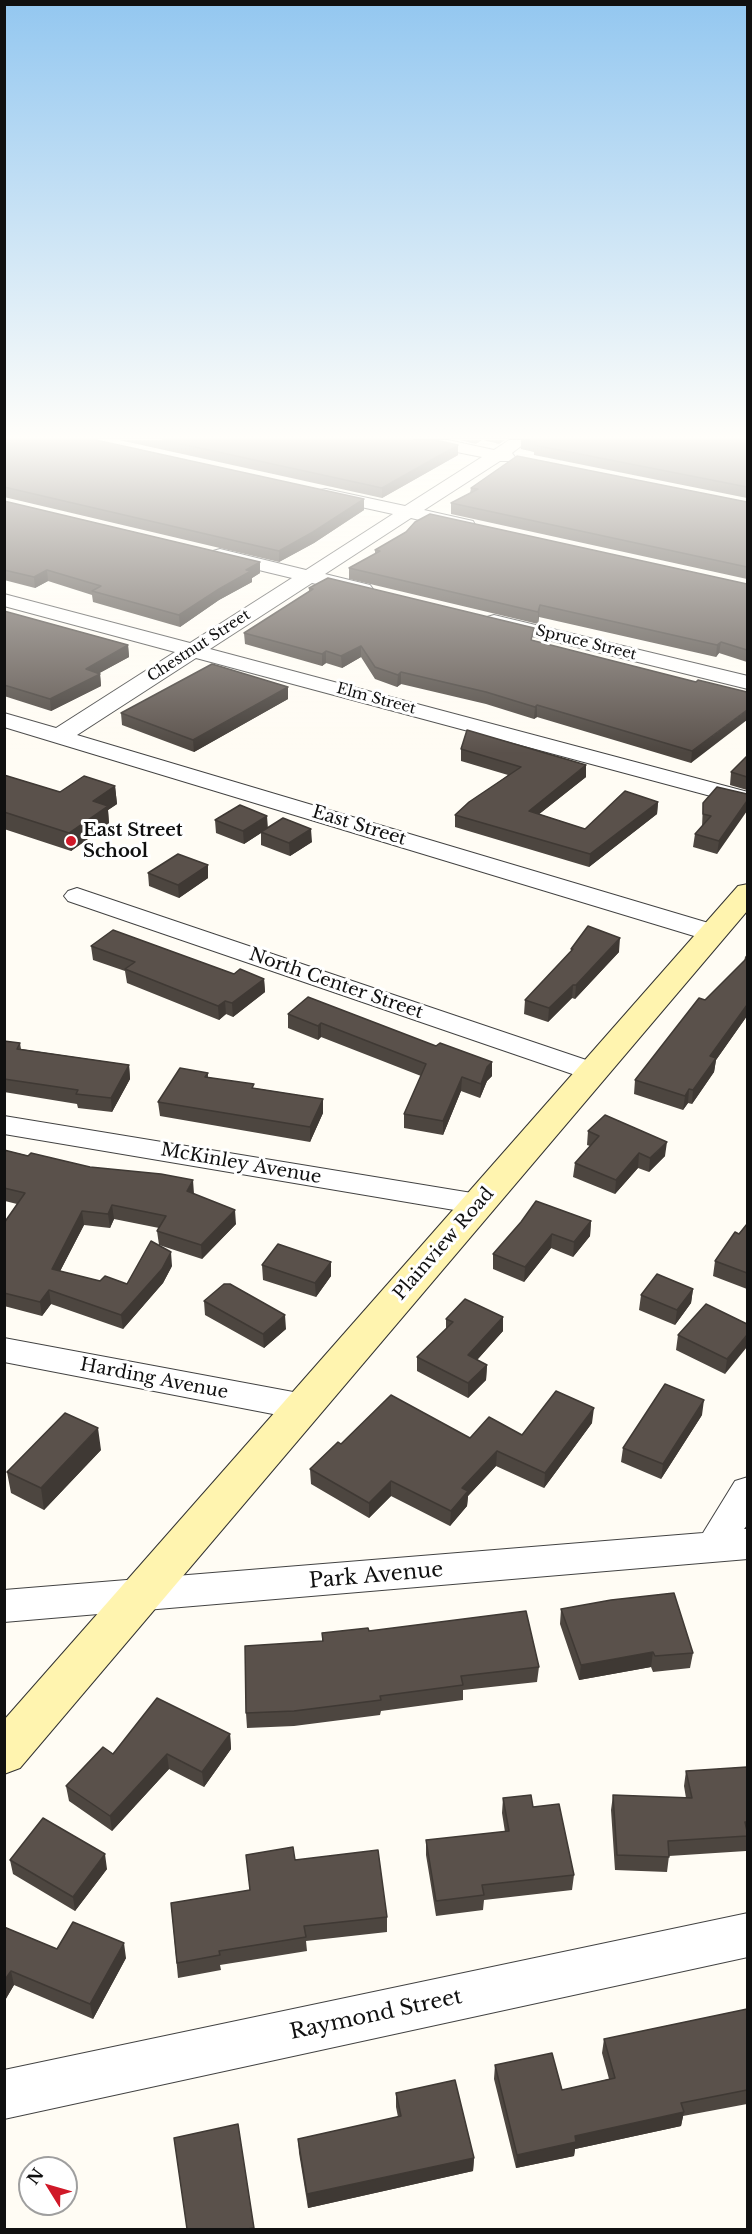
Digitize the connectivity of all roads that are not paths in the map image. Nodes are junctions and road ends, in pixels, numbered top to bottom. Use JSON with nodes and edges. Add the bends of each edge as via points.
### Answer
{"nodes":[{"id":1,"x":358,"y":544,"type":"edge"},
{"id":2,"x":199,"y":550,"type":"edge"},
{"id":3,"x":308,"y":576,"type":"junction"},
{"id":4,"x":379,"y":593,"type":"edge"},
{"id":5,"x":4,"y":600,"type":"edge"},
{"id":6,"x":471,"y":616,"type":"edge"},
{"id":7,"x":192,"y":650,"type":"junction"},
{"id":8,"x":747,"y":682,"type":"edge"},
{"id":9,"x":4,"y":720,"type":"edge"},
{"id":10,"x":59,"y":736,"type":"junction"},
{"id":11,"x":747,"y":799,"type":"edge"},
{"id":12,"x":747,"y":892,"type":"edge"},
{"id":13,"x":77,"y":896,"type":"dead end"},
{"id":14,"x":713,"y":933,"type":"junction"},
{"id":15,"x":594,"y":1072,"type":"junction"},
{"id":16,"x":4,"y":1125,"type":"edge"},
{"id":17,"x":478,"y":1204,"type":"junction"},
{"id":18,"x":4,"y":1350,"type":"edge"},
{"id":19,"x":304,"y":1407,"type":"junction"},
{"id":20,"x":747,"y":1491,"type":"edge"},
{"id":21,"x":731,"y":1546,"type":"edge"},
{"id":22,"x":141,"y":1595,"type":"junction"},
{"id":23,"x":4,"y":1606,"type":"edge"},
{"id":24,"x":4,"y":1754,"type":"edge"},
{"id":25,"x":747,"y":1935,"type":"edge"},
{"id":26,"x":4,"y":2095,"type":"edge"}],
"edges":[{"from":1,"to":3,"type":"street","name":"Chestnut Street"},
{"from":2,"to":3,"type":"street"},
{"from":3,"to":4,"type":"street"},
{"from":3,"to":7,"type":"street","name":"Chestnut Street"},
{"from":5,"to":7,"type":"street","name":"Elm Street"},
{"from":6,"to":8,"type":"street","name":"Spruce Street"},
{"from":7,"to":10,"type":"street","name":"Chestnut Street"},
{"from":7,"to":11,"type":"street","name":"Elm Street"},
{"from":9,"to":10,"type":"street","name":"East Street"},
{"from":10,"to":14,"type":"street","name":"East Street"},
{"from":12,"to":14,"type":"main road","name":"Plainview Road"},
{"from":13,"to":15,"type":"street","name":"North Center Street"},
{"from":14,"to":15,"type":"main road","name":"Plainview Road"},
{"from":15,"to":17,"type":"main road","name":"Plainview Road"},
{"from":16,"to":17,"type":"street","name":"McKinley Avenue"},
{"from":17,"to":19,"type":"main road","name":"Plainview Road"},
{"from":18,"to":19,"type":"street","name":"Harding Avenue"},
{"from":19,"to":22,"type":"main road","name":"Plainview Road"},
{"from":20,"to":21,"type":"street"},
{"from":21,"to":22,"type":"street","name":"Park Avenue"},
{"from":22,"to":23,"type":"street","name":"Park Avenue"},
{"from":22,"to":24,"type":"main road","name":"Plainview Road"},
{"from":25,"to":26,"type":"street","name":"Raymond Street"}]}
